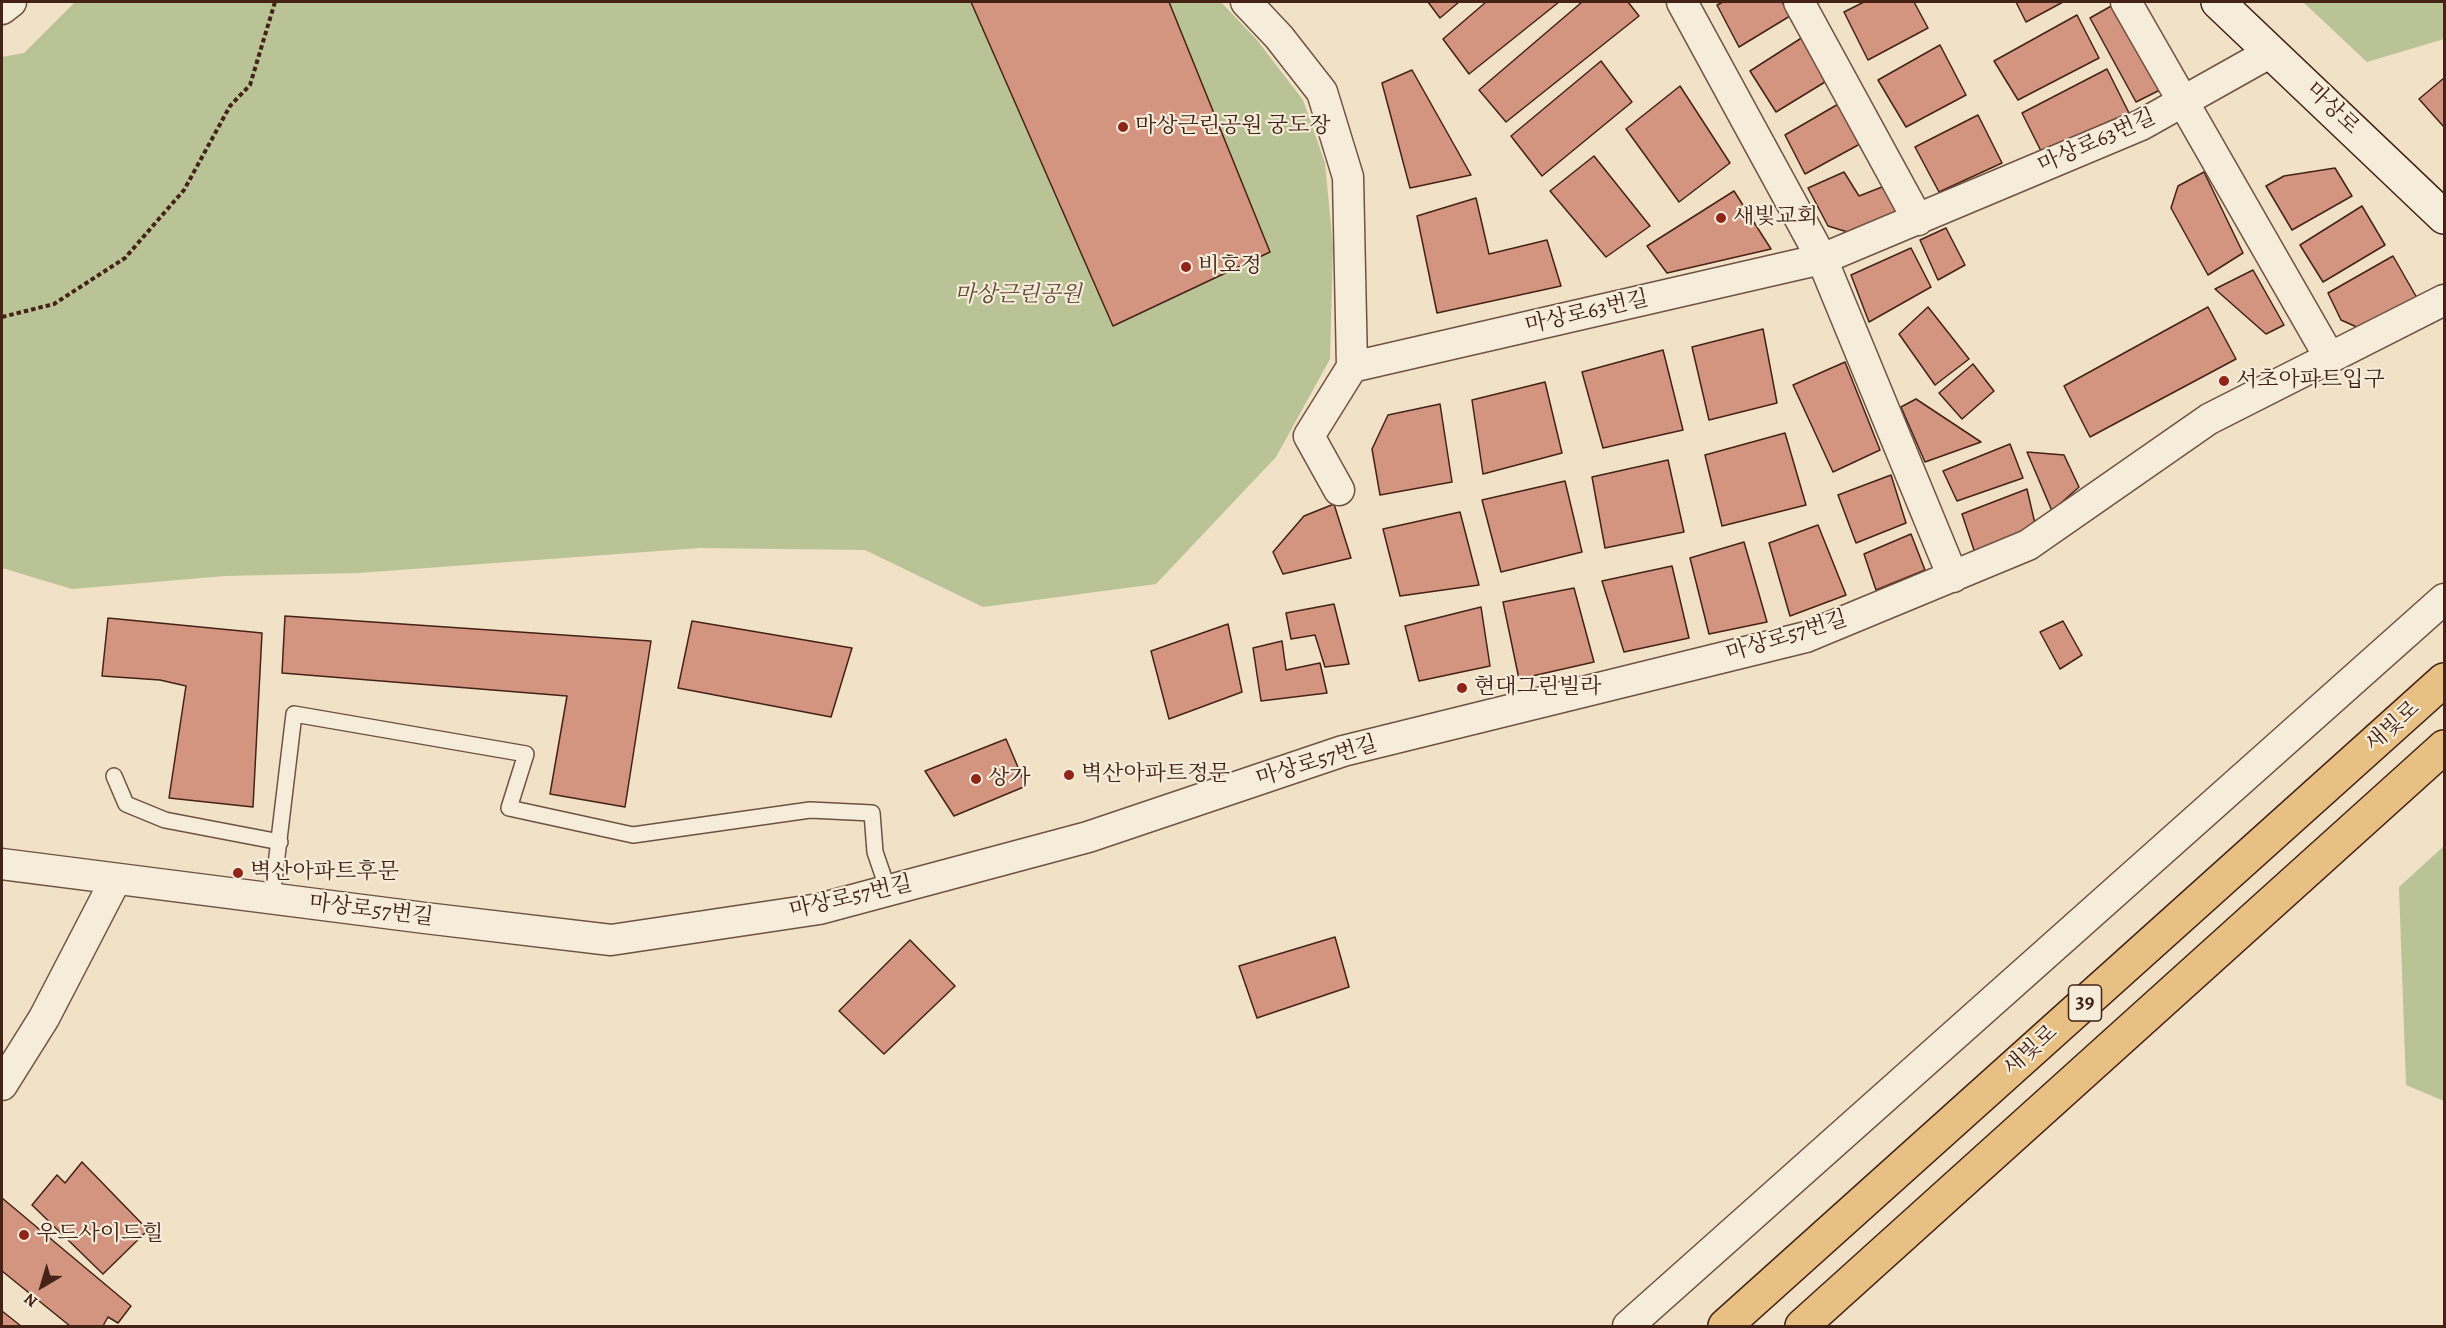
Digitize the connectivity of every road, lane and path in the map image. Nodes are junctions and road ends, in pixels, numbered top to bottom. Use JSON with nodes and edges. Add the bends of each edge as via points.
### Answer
{"nodes":[{"id":1,"x":11,"y":2,"type":"edge"},
{"id":2,"x":275,"y":2,"type":"edge"},
{"id":3,"x":1246,"y":2,"type":"edge"},
{"id":4,"x":1682,"y":2,"type":"edge"},
{"id":5,"x":1799,"y":2,"type":"edge"},
{"id":6,"x":2126,"y":2,"type":"edge"},
{"id":7,"x":2218,"y":2,"type":"edge"},
{"id":8,"x":2,"y":9,"type":"edge"},
{"id":9,"x":2271,"y":51,"type":"junction"},
{"id":10,"x":2183,"y":102,"type":"junction"},
{"id":11,"x":2445,"y":217,"type":"edge"},
{"id":12,"x":1918,"y":220,"type":"junction"},
{"id":13,"x":1822,"y":260,"type":"junction"},
{"id":14,"x":2445,"y":300,"type":"edge"},
{"id":15,"x":2,"y":317,"type":"edge"},
{"id":16,"x":2330,"y":358,"type":"junction"},
{"id":17,"x":1352,"y":367,"type":"junction"},
{"id":18,"x":1339,"y":490,"type":"dead end"},
{"id":19,"x":1953,"y":578,"type":"junction"},
{"id":20,"x":2445,"y":599,"type":"edge"},
{"id":21,"x":2445,"y":680,"type":"edge"},
{"id":22,"x":2445,"y":747,"type":"edge"},
{"id":23,"x":114,"y":776,"type":"dead end"},
{"id":24,"x":280,"y":842,"type":"junction"},
{"id":25,"x":2,"y":864,"type":"edge"},
{"id":26,"x":116,"y":879,"type":"junction"},
{"id":27,"x":888,"y":890,"type":"junction"},
{"id":28,"x":272,"y":898,"type":"junction"},
{"id":29,"x":2,"y":1085,"type":"edge"},
{"id":30,"x":1628,"y":1326,"type":"edge"},
{"id":31,"x":1725,"y":1326,"type":"edge"},
{"id":32,"x":1802,"y":1326,"type":"edge"}],
"edges":[{"from":1,"to":8,"type":"street"},
{"from":2,"to":15,"type":"path","via":[[250,86],[230,106],[184,190],[124,258],[54,304]]},
{"from":3,"to":17,"type":"street","via":[[1323,92],[1348,177]]},
{"from":4,"to":13,"type":"street"},
{"from":5,"to":12,"type":"street"},
{"from":6,"to":10,"type":"street"},
{"from":7,"to":9,"type":"street","name":"마상로"},
{"from":9,"to":10,"type":"street","name":"마상로63번길"},
{"from":9,"to":11,"type":"street","name":"마상로"},
{"from":10,"to":12,"type":"street","name":"마상로63번길","via":[[2141,125]]},
{"from":10,"to":16,"type":"street"},
{"from":12,"to":13,"type":"street","name":"마상로63번길"},
{"from":13,"to":17,"type":"street","name":"마상로63번길"},
{"from":13,"to":19,"type":"street"},
{"from":14,"to":16,"type":"street","name":"마상로57번길"},
{"from":16,"to":19,"type":"street","name":"마상로57번길","via":[[2209,419],[2028,545]]},
{"from":17,"to":18,"type":"street","via":[[1309,436]]},
{"from":19,"to":27,"type":"street","name":"마상로57번길","via":[[1806,636],[1342,751],[1088,837]]},
{"from":20,"to":30,"type":"street"},
{"from":21,"to":31,"type":"highway","name":"새빛로","number":"39"},
{"from":22,"to":32,"type":"highway","number":"39"},
{"from":23,"to":24,"type":"lane","via":[[126,804],[165,820]]},
{"from":24,"to":27,"type":"lane","via":[[294,714],[526,754],[509,808],[633,835],[810,810],[872,813],[875,852]]},
{"from":24,"to":28,"type":"lane"},
{"from":25,"to":26,"type":"street","name":"마상로57번길"},
{"from":26,"to":28,"type":"street","name":"마상로57번길"},
{"from":26,"to":29,"type":"street","via":[[44,1018]]},
{"from":27,"to":28,"type":"street","name":"마상로57번길","via":[[819,909],[611,940]]}]}
